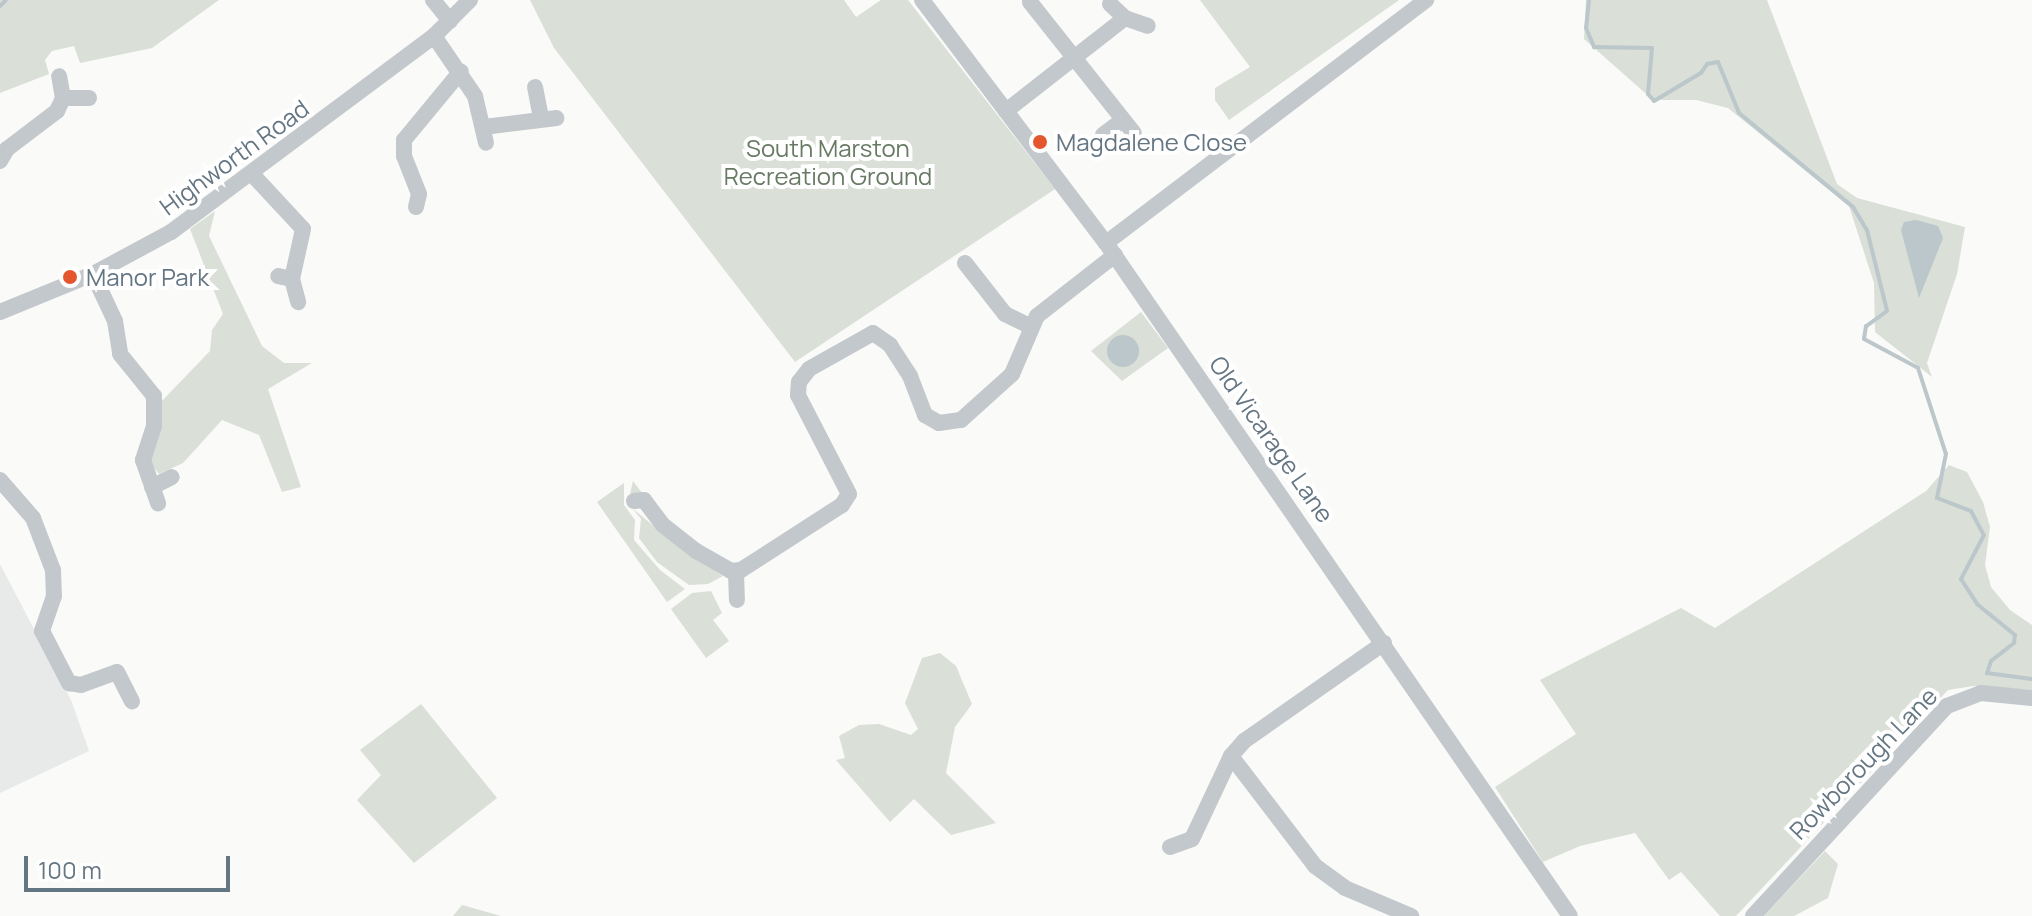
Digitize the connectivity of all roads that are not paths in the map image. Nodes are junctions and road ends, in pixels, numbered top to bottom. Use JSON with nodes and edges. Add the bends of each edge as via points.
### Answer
{"nodes":[{"id":1,"x":433,"y":0,"type":"edge"},
{"id":2,"x":470,"y":0,"type":"edge"},
{"id":3,"x":922,"y":0,"type":"edge"},
{"id":4,"x":1426,"y":0,"type":"edge"},
{"id":5,"x":1030,"y":2,"type":"edge"},
{"id":6,"x":1110,"y":4,"type":"dead end"},
{"id":7,"x":1125,"y":18,"type":"junction"},
{"id":8,"x":450,"y":21,"type":"junction"},
{"id":9,"x":1148,"y":26,"type":"dead end"},
{"id":10,"x":434,"y":36,"type":"junction"},
{"id":11,"x":1075,"y":59,"type":"junction"},
{"id":12,"x":461,"y":71,"type":"junction"},
{"id":13,"x":59,"y":76,"type":"dead end"},
{"id":14,"x":535,"y":87,"type":"dead end"},
{"id":15,"x":63,"y":98,"type":"junction"},
{"id":16,"x":89,"y":98,"type":"dead end"},
{"id":17,"x":1006,"y":111,"type":"junction"},
{"id":18,"x":1123,"y":120,"type":"junction"},
{"id":19,"x":1134,"y":133,"type":"dead end"},
{"id":20,"x":1103,"y":135,"type":"dead end"},
{"id":21,"x":0,"y":161,"type":"edge"},
{"id":22,"x":251,"y":173,"type":"junction"},
{"id":23,"x":423,"y":197,"type":"dead end"},
{"id":24,"x":1111,"y":249,"type":"junction"},
{"id":25,"x":965,"y":263,"type":"dead end"},
{"id":26,"x":93,"y":274,"type":"junction"},
{"id":27,"x":298,"y":302,"type":"dead end"},
{"id":28,"x":0,"y":312,"type":"edge"},
{"id":29,"x":1030,"y":326,"type":"junction"},
{"id":30,"x":172,"y":477,"type":"dead end"},
{"id":31,"x":0,"y":480,"type":"edge"},
{"id":32,"x":634,"y":501,"type":"dead end"},
{"id":33,"x":736,"y":573,"type":"junction"},
{"id":34,"x":737,"y":600,"type":"dead end"},
{"id":35,"x":1384,"y":643,"type":"junction"},
{"id":36,"x":2032,"y":698,"type":"edge"},
{"id":37,"x":132,"y":701,"type":"dead end"},
{"id":38,"x":1231,"y":756,"type":"junction"},
{"id":39,"x":1170,"y":847,"type":"dead end"},
{"id":40,"x":1411,"y":916,"type":"edge"},
{"id":41,"x":1570,"y":916,"type":"edge"},
{"id":42,"x":1753,"y":916,"type":"edge"}],
"edges":[{"from":1,"to":8,"type":"street"},
{"from":2,"to":8,"type":"street","name":"Highworth Road"},
{"from":3,"to":17,"type":"street","name":"Old Vicarage Lane"},
{"from":4,"to":24,"type":"street"},
{"from":5,"to":11,"type":"street"},
{"from":6,"to":7,"type":"street"},
{"from":7,"to":9,"type":"street"},
{"from":7,"to":11,"type":"street"},
{"from":8,"to":10,"type":"street","name":"Highworth Road"},
{"from":10,"to":12,"type":"street"},
{"from":10,"to":22,"type":"street","name":"Highworth Road"},
{"from":11,"to":17,"type":"street"},
{"from":11,"to":18,"type":"street"},
{"from":12,"to":14,"type":"street","via":[[485,135],[549,118]]},
{"from":12,"to":23,"type":"street","via":[[404,140],[404,156]]},
{"from":13,"to":15,"type":"street"},
{"from":15,"to":16,"type":"street"},
{"from":15,"to":21,"type":"street","via":[[48,122],[7,149]]},
{"from":17,"to":24,"type":"street","name":"Old Vicarage Lane"},
{"from":18,"to":19,"type":"street"},
{"from":18,"to":20,"type":"street"},
{"from":22,"to":26,"type":"street","name":"Highworth Road","via":[[171,232]]},
{"from":22,"to":27,"type":"street","via":[[303,229],[285,278]]},
{"from":24,"to":29,"type":"street"},
{"from":24,"to":35,"type":"street","name":"Old Vicarage Lane"},
{"from":25,"to":29,"type":"street","via":[[1005,314]]},
{"from":26,"to":28,"type":"street","name":"Highworth Road"},
{"from":26,"to":30,"type":"street","via":[[115,321],[120,354],[154,396],[154,426],[143,460],[155,495]]},
{"from":29,"to":33,"type":"street","via":[[1012,374],[978,409],[950,423],[925,415],[910,376],[878,335],[860,337],[809,369],[799,382],[798,395],[849,494],[842,505]]},
{"from":31,"to":37,"type":"street","via":[[33,518],[53,570],[54,596],[41,626],[69,683],[81,685],[117,672]]},
{"from":32,"to":33,"type":"street","via":[[644,500],[675,536]]},
{"from":33,"to":34,"type":"street"},
{"from":35,"to":38,"type":"street","via":[[1256,731]]},
{"from":35,"to":41,"type":"street","name":"Old Vicarage Lane"},
{"from":36,"to":42,"type":"street","name":"Rowborough Lane","via":[[1981,693],[1947,706]]},
{"from":38,"to":39,"type":"street","via":[[1192,839]]},
{"from":38,"to":40,"type":"street","via":[[1315,866],[1345,888]]}]}
